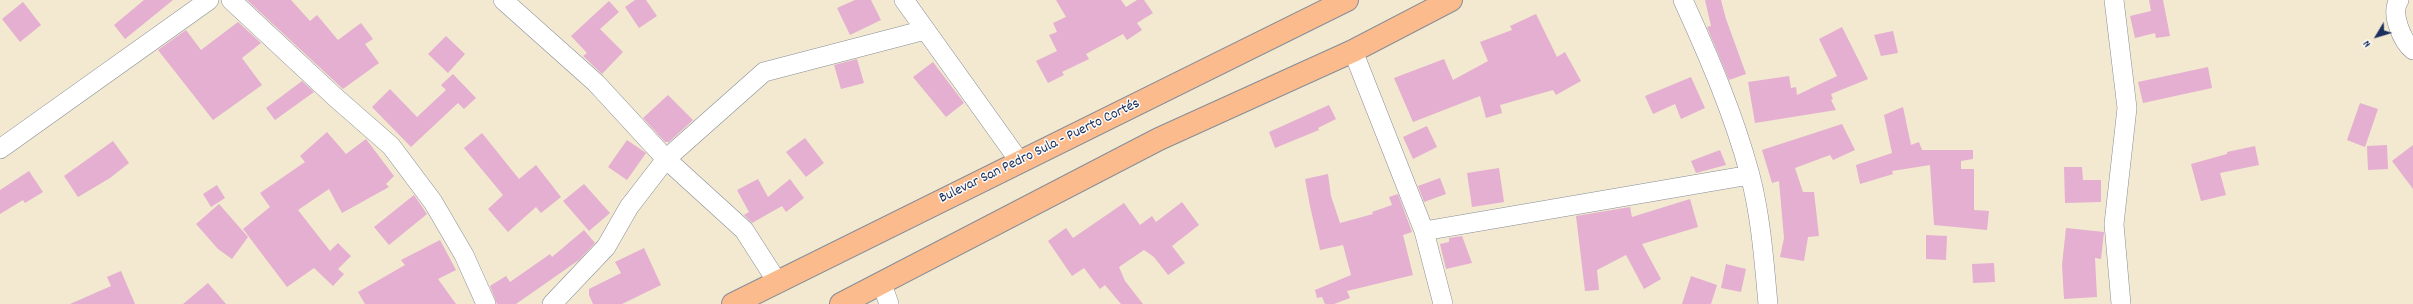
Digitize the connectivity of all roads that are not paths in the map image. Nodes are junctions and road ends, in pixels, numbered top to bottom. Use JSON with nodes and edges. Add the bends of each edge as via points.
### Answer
{"nodes":[{"id":1,"x":209,"y":0,"type":"edge"},
{"id":2,"x":230,"y":0,"type":"edge"},
{"id":3,"x":503,"y":0,"type":"edge"},
{"id":4,"x":904,"y":0,"type":"edge"},
{"id":5,"x":1347,"y":0,"type":"edge"},
{"id":6,"x":1451,"y":0,"type":"edge"},
{"id":7,"x":1683,"y":0,"type":"edge"},
{"id":8,"x":2114,"y":0,"type":"edge"},
{"id":9,"x":2398,"y":0,"type":"edge"},
{"id":10,"x":925,"y":30,"type":"junction"},
{"id":11,"x":2413,"y":50,"type":"edge"},
{"id":12,"x":1354,"y":51,"type":"junction"},
{"id":13,"x":0,"y":149,"type":"edge"},
{"id":14,"x":666,"y":159,"type":"junction"},
{"id":15,"x":1020,"y":162,"type":"junction"},
{"id":16,"x":1750,"y":175,"type":"junction"},
{"id":17,"x":1424,"y":231,"type":"junction"},
{"id":18,"x":778,"y":283,"type":"junction"},
{"id":19,"x":886,"y":294,"type":"edge"},
{"id":20,"x":486,"y":304,"type":"edge"},
{"id":21,"x":552,"y":304,"type":"edge"},
{"id":22,"x":733,"y":304,"type":"edge"},
{"id":23,"x":841,"y":304,"type":"edge"},
{"id":24,"x":1443,"y":304,"type":"edge"},
{"id":25,"x":1768,"y":304,"type":"edge"},
{"id":26,"x":2121,"y":304,"type":"edge"}],
"edges":[{"from":1,"to":13,"type":"street"},
{"from":2,"to":20,"type":"street","via":[[391,146],[433,202],[464,255]]},
{"from":3,"to":14,"type":"street","via":[[596,84]]},
{"from":4,"to":10,"type":"street"},
{"from":5,"to":15,"type":"highway","name":"Bulevar San Pedro Sula - Puerto Cortés"},
{"from":6,"to":12,"type":"highway"},
{"from":7,"to":16,"type":"street","via":[[1714,67]]},
{"from":8,"to":26,"type":"street","via":[[2127,108],[2114,224]]},
{"from":9,"to":11,"type":"street","via":[[2396,15],[2401,33]]},
{"from":10,"to":14,"type":"street","via":[[764,72]]},
{"from":10,"to":15,"type":"street"},
{"from":12,"to":17,"type":"street"},
{"from":12,"to":19,"type":"highway","via":[[1159,139]]},
{"from":14,"to":18,"type":"street","via":[[744,230]]},
{"from":14,"to":21,"type":"street","via":[[629,207],[606,247]]},
{"from":15,"to":18,"type":"highway","name":"Bulevar San Pedro Sula - Puerto Cortés"},
{"from":16,"to":17,"type":"street"},
{"from":16,"to":25,"type":"street","via":[[1762,233]]},
{"from":17,"to":24,"type":"street"},
{"from":18,"to":22,"type":"highway","name":"Bulevar San Pedro Sula - Puerto Cortés"},
{"from":19,"to":23,"type":"highway"}]}
